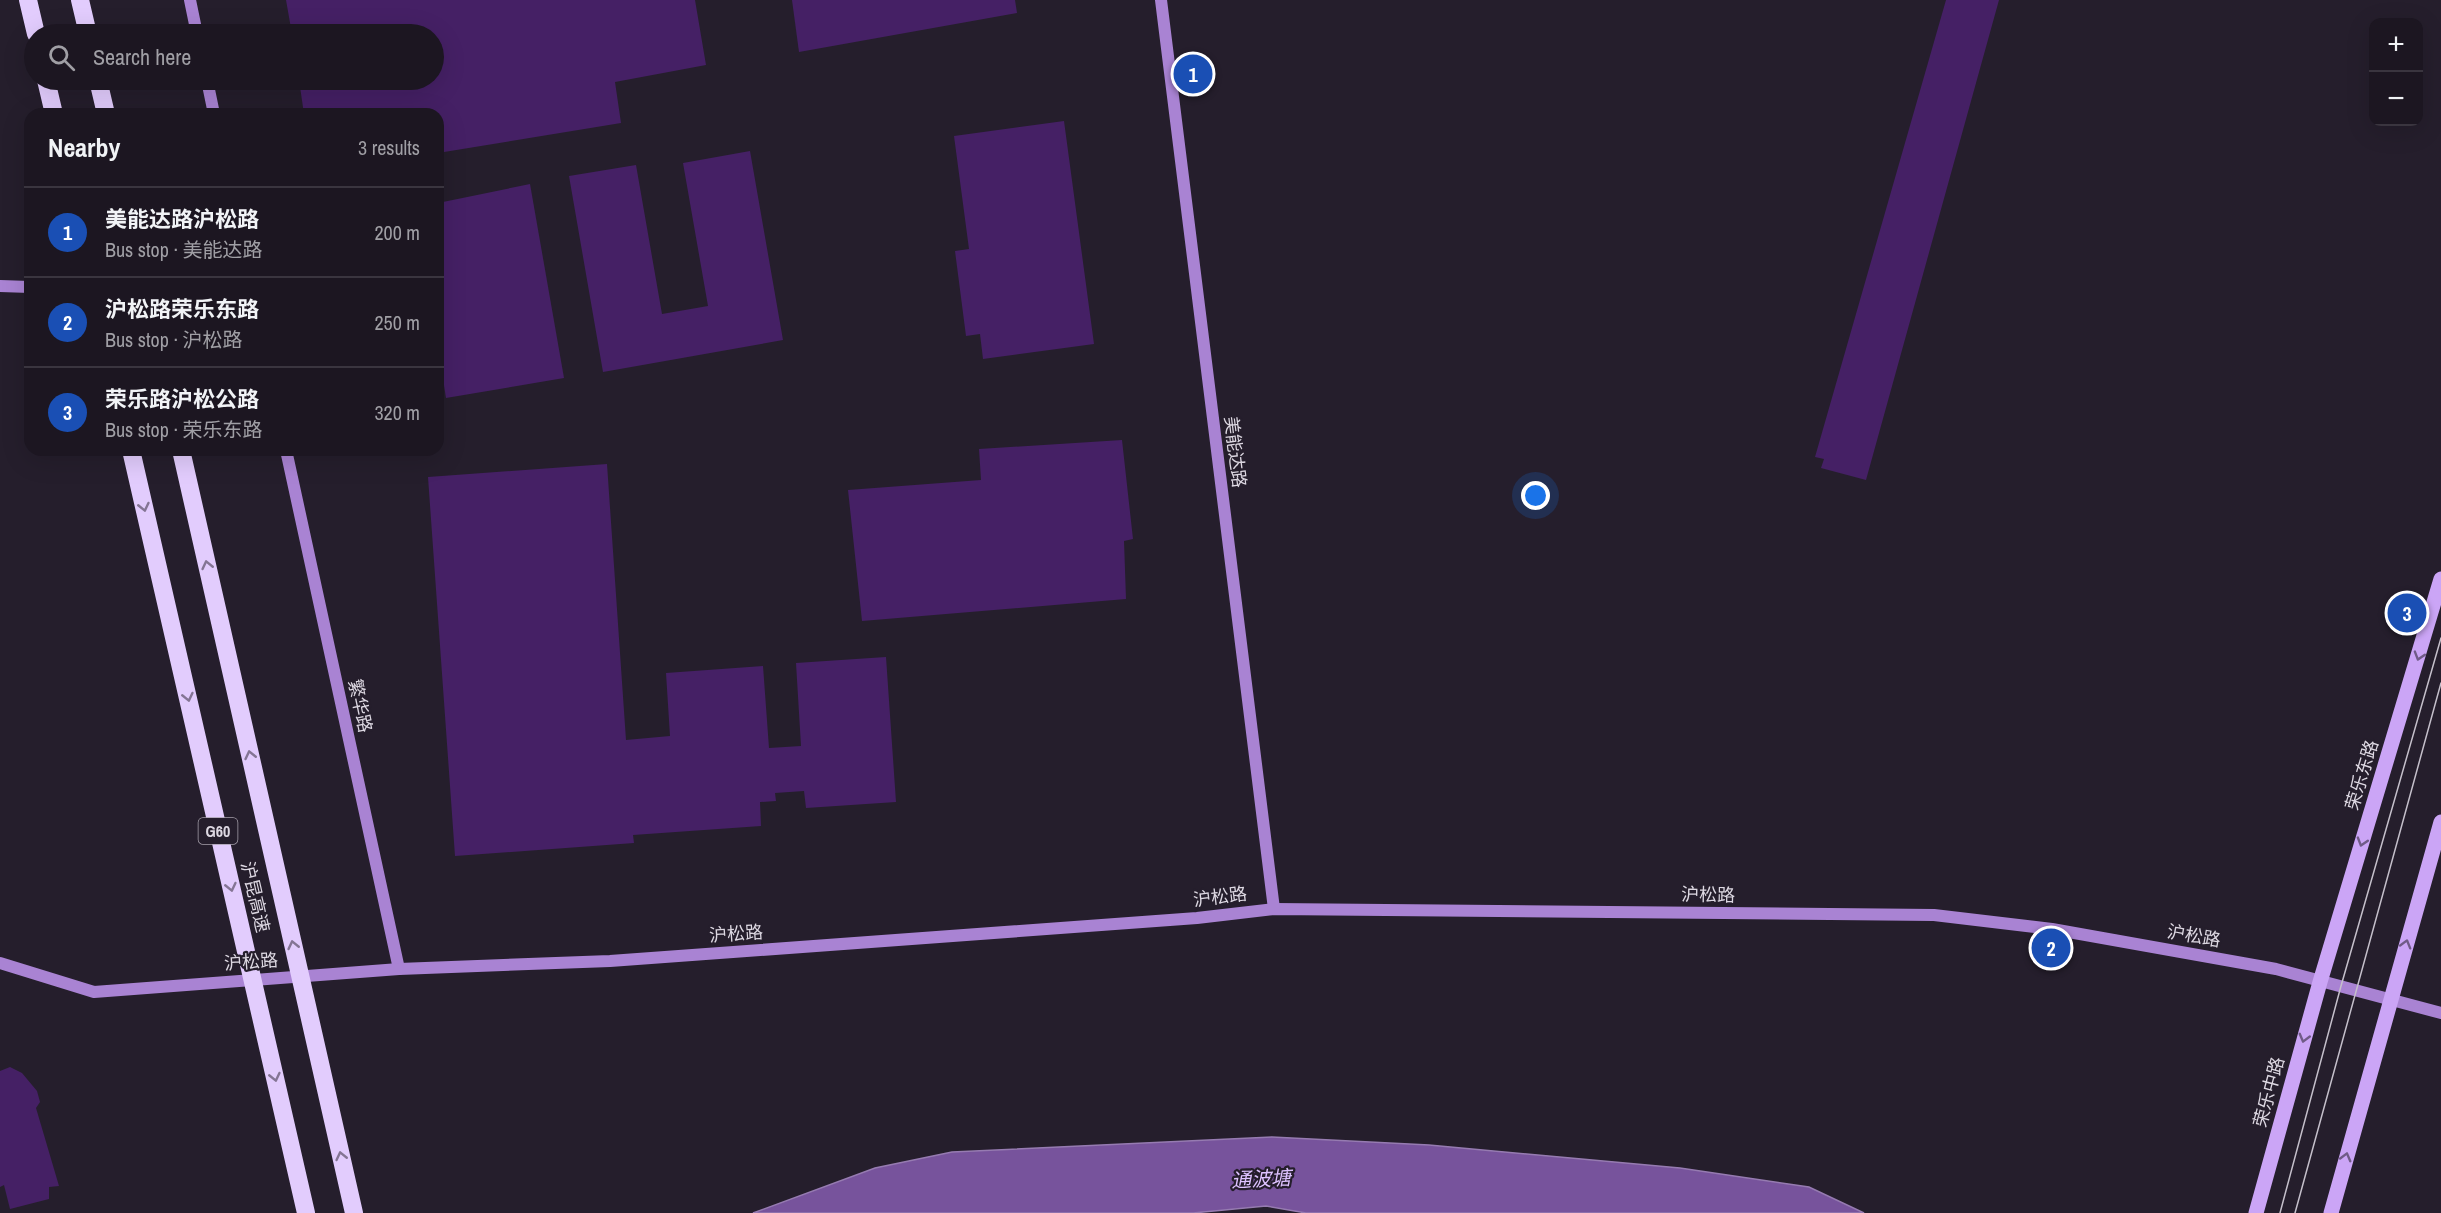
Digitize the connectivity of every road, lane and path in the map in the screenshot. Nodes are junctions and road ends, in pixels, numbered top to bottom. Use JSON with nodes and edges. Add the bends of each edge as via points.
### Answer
{"nodes":[{"id":1,"x":28,"y":0,"type":"edge"},
{"id":2,"x":80,"y":0,"type":"edge"},
{"id":3,"x":190,"y":0,"type":"edge"},
{"id":4,"x":1161,"y":0,"type":"edge"},
{"id":5,"x":34,"y":24,"type":"edge"},
{"id":6,"x":86,"y":24,"type":"edge"},
{"id":7,"x":195,"y":24,"type":"edge"},
{"id":8,"x":48,"y":90,"type":"edge"},
{"id":9,"x":100,"y":90,"type":"edge"},
{"id":10,"x":209,"y":90,"type":"edge"},
{"id":11,"x":53,"y":108,"type":"edge"},
{"id":12,"x":105,"y":108,"type":"edge"},
{"id":13,"x":213,"y":108,"type":"edge"},
{"id":14,"x":0,"y":286,"type":"edge"},
{"id":15,"x":24,"y":287,"type":"edge"},
{"id":16,"x":132,"y":456,"type":"edge"},
{"id":17,"x":183,"y":456,"type":"edge"},
{"id":18,"x":287,"y":456,"type":"edge"},
{"id":19,"x":2441,"y":579,"type":"edge"},
{"id":20,"x":2441,"y":822,"type":"edge"},
{"id":21,"x":1274,"y":909,"type":"junction"},
{"id":22,"x":0,"y":963,"type":"edge"},
{"id":23,"x":399,"y":969,"type":"junction"},
{"id":24,"x":2320,"y":982,"type":"junction"},
{"id":25,"x":2390,"y":1000,"type":"junction"},
{"id":26,"x":2441,"y":1013,"type":"edge"},
{"id":27,"x":306,"y":1213,"type":"edge"},
{"id":28,"x":354,"y":1213,"type":"edge"},
{"id":29,"x":2256,"y":1213,"type":"edge"},
{"id":30,"x":2331,"y":1213,"type":"edge"}],
"edges":[{"from":1,"to":5,"type":"highway"},
{"from":2,"to":6,"type":"highway"},
{"from":3,"to":7,"type":"main road"},
{"from":4,"to":21,"type":"main road","name":"美能达路"},
{"from":8,"to":11,"type":"highway"},
{"from":9,"to":12,"type":"highway"},
{"from":10,"to":13,"type":"main road"},
{"from":14,"to":15,"type":"main road"},
{"from":16,"to":27,"type":"highway","name":"沪昆高速","number":"G60","one_way":true,"bridge":true},
{"from":28,"to":17,"type":"highway","name":"沪昆高速","number":"G60","one_way":true,"bridge":true},
{"from":18,"to":23,"type":"main road","name":"繁华路"},
{"from":19,"to":24,"type":"main road","name":"荣乐东路","one_way":true},
{"from":25,"to":20,"type":"main road","one_way":true},
{"from":21,"to":23,"type":"main road","name":"沪松路","via":[[610,961]]},
{"from":21,"to":24,"type":"main road","name":"沪松路","via":[[1934,915],[2063,931],[2276,969]]},
{"from":22,"to":23,"type":"main road","name":"沪松路","via":[[94,992]]},
{"from":24,"to":25,"type":"main road","name":"沪松路"},
{"from":24,"to":29,"type":"main road","name":"荣乐中路","one_way":true},
{"from":25,"to":26,"type":"main road","name":"沪松路"},
{"from":30,"to":25,"type":"main road","one_way":true}]}
